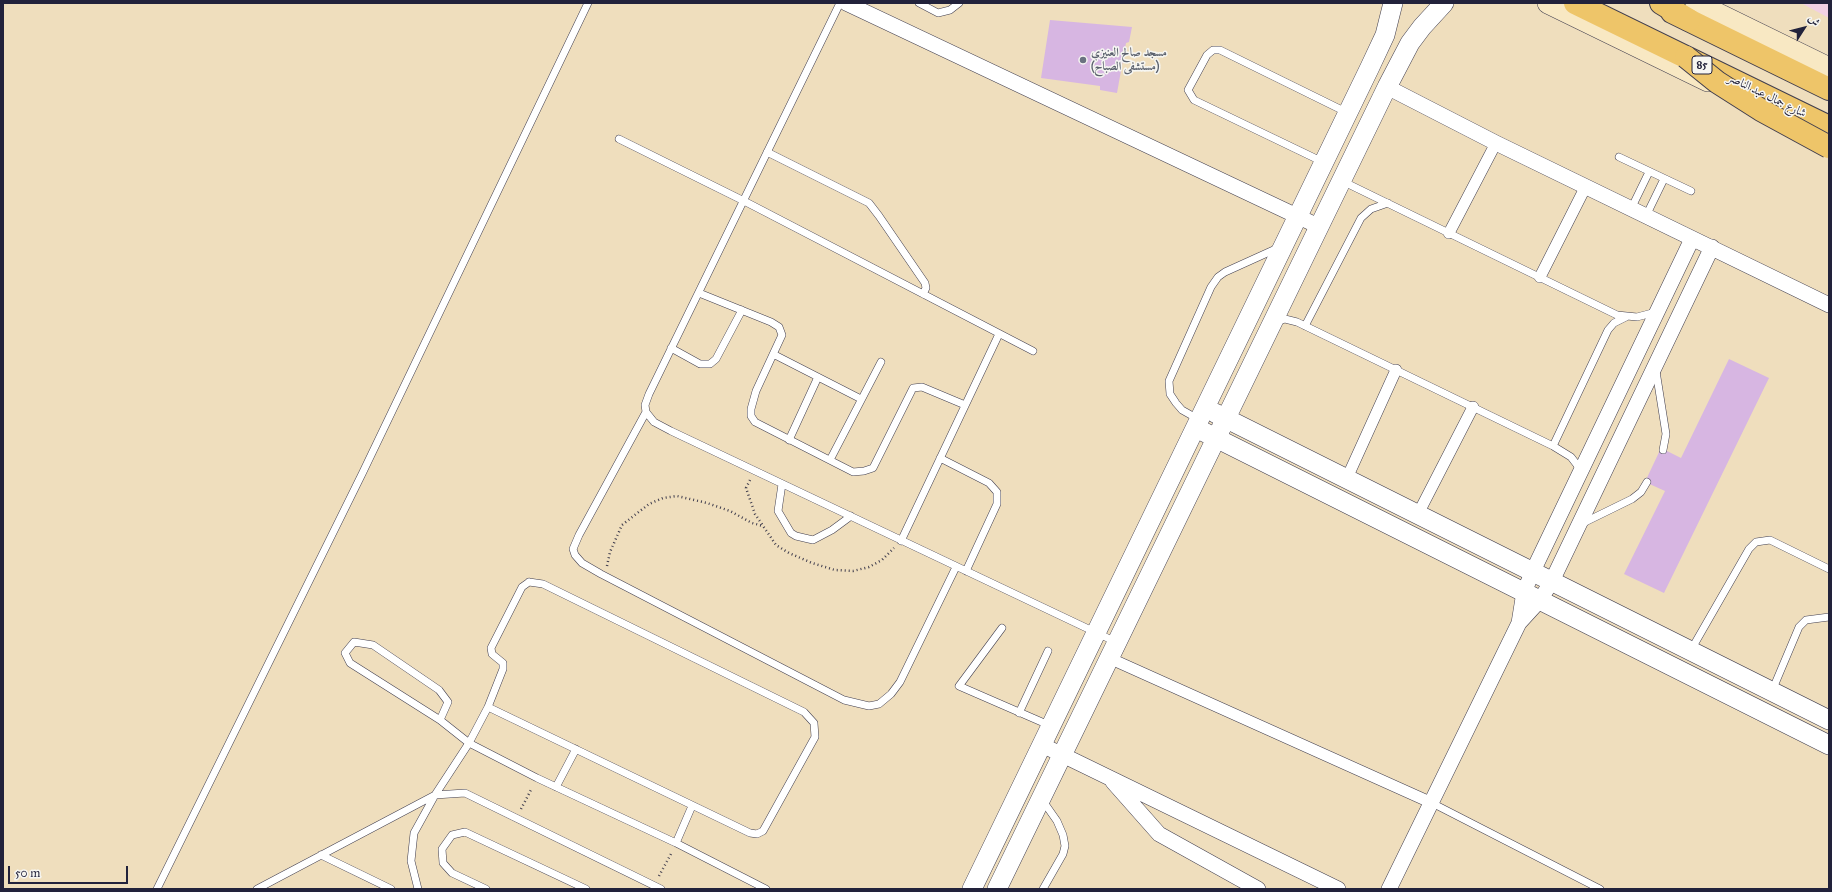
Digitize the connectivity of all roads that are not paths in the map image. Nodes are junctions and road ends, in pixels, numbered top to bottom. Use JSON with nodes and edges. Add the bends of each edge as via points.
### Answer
{"nodes":[{"id":1,"x":588,"y":3,"type":"edge"},
{"id":2,"x":840,"y":3,"type":"edge"},
{"id":3,"x":846,"y":3,"type":"edge"},
{"id":4,"x":919,"y":3,"type":"edge"},
{"id":5,"x":958,"y":3,"type":"edge"},
{"id":6,"x":1393,"y":3,"type":"edge"},
{"id":7,"x":1444,"y":3,"type":"edge"},
{"id":8,"x":1548,"y":3,"type":"edge"},
{"id":9,"x":1575,"y":3,"type":"edge"},
{"id":10,"x":1654,"y":3,"type":"edge"},
{"id":11,"x":1661,"y":3,"type":"edge"},
{"id":12,"x":1692,"y":12,"type":"edge"},
{"id":13,"x":1686,"y":57,"type":"junction"},
{"id":14,"x":1829,"y":68,"type":"edge"},
{"id":15,"x":1388,"y":87,"type":"junction"},
{"id":16,"x":1829,"y":88,"type":"edge"},
{"id":17,"x":1348,"y":114,"type":"junction"},
{"id":18,"x":1829,"y":127,"type":"edge"},
{"id":19,"x":619,"y":139,"type":"dead end"},
{"id":20,"x":1829,"y":140,"type":"edge"},
{"id":21,"x":1496,"y":143,"type":"junction"},
{"id":22,"x":1829,"y":147,"type":"edge"},
{"id":23,"x":767,"y":152,"type":"junction"},
{"id":24,"x":1619,"y":158,"type":"dead end"},
{"id":25,"x":1324,"y":162,"type":"junction"},
{"id":26,"x":1650,"y":172,"type":"junction"},
{"id":27,"x":1664,"y":179,"type":"junction"},
{"id":28,"x":1341,"y":180,"type":"junction"},
{"id":29,"x":1586,"y":186,"type":"junction"},
{"id":30,"x":1690,"y":191,"type":"dead end"},
{"id":31,"x":744,"y":200,"type":"junction"},
{"id":32,"x":1388,"y":203,"type":"junction"},
{"id":33,"x":1632,"y":209,"type":"junction"},
{"id":34,"x":1646,"y":216,"type":"junction"},
{"id":35,"x":1298,"y":217,"type":"junction"},
{"id":36,"x":1318,"y":226,"type":"junction"},
{"id":37,"x":1449,"y":233,"type":"junction"},
{"id":38,"x":1692,"y":239,"type":"junction"},
{"id":39,"x":1283,"y":245,"type":"junction"},
{"id":40,"x":1712,"y":247,"type":"junction"},
{"id":41,"x":1276,"y":262,"type":"junction"},
{"id":42,"x":1297,"y":270,"type":"junction"},
{"id":43,"x":1540,"y":277,"type":"junction"},
{"id":44,"x":699,"y":293,"type":"junction"},
{"id":45,"x":924,"y":294,"type":"junction"},
{"id":46,"x":1829,"y":305,"type":"edge"},
{"id":47,"x":742,"y":310,"type":"junction"},
{"id":48,"x":1656,"y":312,"type":"junction"},
{"id":49,"x":1627,"y":317,"type":"junction"},
{"id":50,"x":1271,"y":324,"type":"junction"},
{"id":51,"x":1305,"y":326,"type":"junction"},
{"id":52,"x":999,"y":334,"type":"junction"},
{"id":53,"x":671,"y":348,"type":"junction"},
{"id":54,"x":1033,"y":351,"type":"dead end"},
{"id":55,"x":773,"y":354,"type":"junction"},
{"id":56,"x":881,"y":362,"type":"dead end"},
{"id":57,"x":1655,"y":367,"type":"junction"},
{"id":58,"x":1396,"y":370,"type":"junction"},
{"id":59,"x":818,"y":377,"type":"junction"},
{"id":60,"x":1623,"y":382,"type":"junction"},
{"id":61,"x":1643,"y":391,"type":"junction"},
{"id":62,"x":861,"y":399,"type":"junction"},
{"id":63,"x":965,"y":405,"type":"junction"},
{"id":64,"x":1473,"y":407,"type":"junction"},
{"id":65,"x":646,"y":412,"type":"junction"},
{"id":66,"x":1200,"y":418,"type":"junction"},
{"id":67,"x":1225,"y":418,"type":"junction"},
{"id":68,"x":1603,"y":424,"type":"junction"},
{"id":69,"x":1623,"y":433,"type":"junction"},
{"id":70,"x":1216,"y":438,"type":"junction"},
{"id":71,"x":789,"y":440,"type":"junction"},
{"id":72,"x":1553,"y":446,"type":"junction"},
{"id":73,"x":1663,"y":450,"type":"dead end"},
{"id":74,"x":940,"y":458,"type":"junction"},
{"id":75,"x":830,"y":460,"type":"junction"},
{"id":76,"x":1581,"y":470,"type":"junction"},
{"id":77,"x":1347,"y":478,"type":"junction"},
{"id":78,"x":1647,"y":482,"type":"dead end"},
{"id":79,"x":782,"y":484,"type":"junction"},
{"id":80,"x":1164,"y":493,"type":"junction"},
{"id":81,"x":1185,"y":502,"type":"junction"},
{"id":82,"x":1418,"y":514,"type":"junction"},
{"id":83,"x":851,"y":516,"type":"junction"},
{"id":84,"x":1577,"y":526,"type":"junction"},
{"id":85,"x":901,"y":541,"type":"junction"},
{"id":86,"x":956,"y":567,"type":"junction"},
{"id":87,"x":1829,"y":569,"type":"edge"},
{"id":88,"x":966,"y":571,"type":"junction"},
{"id":89,"x":1533,"y":571,"type":"junction"},
{"id":90,"x":1552,"y":581,"type":"junction"},
{"id":91,"x":1532,"y":596,"type":"junction"},
{"id":92,"x":1829,"y":617,"type":"edge"},
{"id":93,"x":1002,"y":628,"type":"dead end"},
{"id":94,"x":1096,"y":633,"type":"junction"},
{"id":95,"x":1667,"y":638,"type":"junction"},
{"id":96,"x":1113,"y":650,"type":"junction"},
{"id":97,"x":1691,"y":650,"type":"junction"},
{"id":98,"x":1048,"y":651,"type":"dead end"},
{"id":99,"x":1657,"y":658,"type":"junction"},
{"id":100,"x":1772,"y":691,"type":"junction"},
{"id":101,"x":488,"y":707,"type":"junction"},
{"id":102,"x":1019,"y":712,"type":"junction"},
{"id":103,"x":440,"y":720,"type":"junction"},
{"id":104,"x":1829,"y":721,"type":"edge"},
{"id":105,"x":1051,"y":726,"type":"junction"},
{"id":106,"x":469,"y":743,"type":"junction"},
{"id":107,"x":1824,"y":743,"type":"edge"},
{"id":108,"x":1042,"y":744,"type":"junction"},
{"id":109,"x":576,"y":749,"type":"junction"},
{"id":110,"x":1062,"y":754,"type":"junction"},
{"id":111,"x":1108,"y":777,"type":"junction"},
{"id":112,"x":556,"y":787,"type":"junction"},
{"id":113,"x":435,"y":795,"type":"junction"},
{"id":114,"x":1041,"y":798,"type":"junction"},
{"id":115,"x":1432,"y":803,"type":"junction"},
{"id":116,"x":692,"y":806,"type":"junction"},
{"id":117,"x":676,"y":843,"type":"junction"},
{"id":118,"x":321,"y":855,"type":"junction"},
{"id":119,"x":658,"y":887,"type":"edge"},
{"id":120,"x":157,"y":889,"type":"edge"},
{"id":121,"x":257,"y":889,"type":"edge"},
{"id":122,"x":392,"y":889,"type":"edge"},
{"id":123,"x":418,"y":889,"type":"edge"},
{"id":124,"x":486,"y":889,"type":"edge"},
{"id":125,"x":586,"y":889,"type":"edge"},
{"id":126,"x":766,"y":889,"type":"edge"},
{"id":127,"x":972,"y":889,"type":"edge"},
{"id":128,"x":996,"y":889,"type":"edge"},
{"id":129,"x":1043,"y":889,"type":"edge"},
{"id":130,"x":1258,"y":889,"type":"edge"},
{"id":131,"x":1338,"y":889,"type":"edge"},
{"id":132,"x":1389,"y":889,"type":"edge"},
{"id":133,"x":1600,"y":889,"type":"edge"}],
"edges":[{"from":1,"to":120,"type":"lane","via":[[362,474]]},
{"from":2,"to":23,"type":"lane"},
{"from":3,"to":35,"type":"street"},
{"from":4,"to":5,"type":"lane","via":[[938,13],[950,10]]},
{"from":6,"to":17,"type":"street","via":[[1385,35]]},
{"from":7,"to":15,"type":"street","via":[[1410,43]]},
{"from":8,"to":20,"type":"main road"},
{"from":9,"to":13,"type":"highway","name":"شارع جمال عبد الناصر","number":"85"},
{"from":10,"to":12,"type":"highway"},
{"from":11,"to":12,"type":"highway"},
{"from":12,"to":14,"type":"main road"},
{"from":12,"to":16,"type":"highway"},
{"from":13,"to":18,"type":"highway","name":"شارع جمال عبد الناصر","number":"85","bridge":true},
{"from":13,"to":22,"type":"highway","bridge":true,"via":[[1717,82],[1761,110]]},
{"from":15,"to":21,"type":"street"},
{"from":15,"to":28,"type":"street"},
{"from":17,"to":25,"type":"street"},
{"from":17,"to":25,"type":"lane","via":[[1220,50],[1213,50],[1207,55],[1188,90],[1194,100]]},
{"from":19,"to":31,"type":"lane"},
{"from":21,"to":29,"type":"street"},
{"from":21,"to":37,"type":"street"},
{"from":23,"to":31,"type":"lane"},
{"from":23,"to":45,"type":"lane","via":[[869,203],[925,283]]},
{"from":24,"to":26,"type":"lane"},
{"from":25,"to":35,"type":"street"},
{"from":26,"to":27,"type":"lane"},
{"from":26,"to":33,"type":"lane"},
{"from":27,"to":30,"type":"lane"},
{"from":27,"to":34,"type":"lane"},
{"from":28,"to":32,"type":"lane"},
{"from":28,"to":36,"type":"street"},
{"from":29,"to":33,"type":"street"},
{"from":29,"to":43,"type":"street"},
{"from":31,"to":44,"type":"lane"},
{"from":31,"to":45,"type":"lane"},
{"from":32,"to":37,"type":"lane"},
{"from":32,"to":51,"type":"lane","via":[[1371,209],[1361,218]]},
{"from":33,"to":34,"type":"street"},
{"from":34,"to":38,"type":"street"},
{"from":35,"to":36,"type":"street"},
{"from":35,"to":39,"type":"street"},
{"from":36,"to":42,"type":"street"},
{"from":37,"to":43,"type":"lane"},
{"from":38,"to":40,"type":"street"},
{"from":38,"to":48,"type":"street"},
{"from":39,"to":41,"type":"street"},
{"from":39,"to":66,"type":"lane","via":[[1225,272],[1211,287],[1169,381],[1170,394],[1176,403],[1182,410]]},
{"from":40,"to":46,"type":"street"},
{"from":40,"to":57,"type":"street"},
{"from":41,"to":42,"type":"street"},
{"from":41,"to":66,"type":"street"},
{"from":42,"to":50,"type":"street"},
{"from":43,"to":49,"type":"lane","via":[[1617,315]]},
{"from":44,"to":47,"type":"lane"},
{"from":44,"to":53,"type":"lane"},
{"from":45,"to":52,"type":"lane"},
{"from":47,"to":53,"type":"lane","via":[[716,359],[710,364],[700,364]]},
{"from":47,"to":55,"type":"lane","via":[[779,328],[782,335]]},
{"from":48,"to":49,"type":"lane"},
{"from":48,"to":60,"type":"street"},
{"from":49,"to":72,"type":"lane","via":[[1614,323],[1608,330]]},
{"from":50,"to":51,"type":"lane","via":[[1285,319]]},
{"from":50,"to":67,"type":"street"},
{"from":51,"to":58,"type":"lane"},
{"from":52,"to":54,"type":"lane"},
{"from":52,"to":63,"type":"lane"},
{"from":53,"to":65,"type":"lane","via":[[649,394],[645,405]]},
{"from":55,"to":59,"type":"lane"},
{"from":55,"to":71,"type":"lane","via":[[756,391],[750,409],[751,416],[755,422]]},
{"from":56,"to":62,"type":"lane"},
{"from":57,"to":61,"type":"street"},
{"from":57,"to":73,"type":"lane","via":[[1666,434]]},
{"from":58,"to":64,"type":"lane"},
{"from":58,"to":77,"type":"street"},
{"from":59,"to":62,"type":"lane"},
{"from":59,"to":71,"type":"lane"},
{"from":60,"to":61,"type":"street"},
{"from":60,"to":68,"type":"street"},
{"from":61,"to":69,"type":"street"},
{"from":62,"to":75,"type":"lane"},
{"from":63,"to":74,"type":"lane"},
{"from":63,"to":75,"type":"lane","via":[[922,387],[912,388],[873,468],[853,472]]},
{"from":64,"to":72,"type":"lane"},
{"from":64,"to":82,"type":"street"},
{"from":65,"to":79,"type":"lane","via":[[654,422]]},
{"from":65,"to":86,"type":"lane","via":[[573,549],[575,555],[582,563],[606,577],[844,700],[869,706],[879,704],[891,694],[900,682]]},
{"from":66,"to":67,"type":"street"},
{"from":66,"to":70,"type":"street"},
{"from":66,"to":80,"type":"street"},
{"from":67,"to":70,"type":"street"},
{"from":67,"to":77,"type":"street"},
{"from":68,"to":69,"type":"street"},
{"from":68,"to":76,"type":"street"},
{"from":69,"to":84,"type":"street"},
{"from":70,"to":81,"type":"street"},
{"from":70,"to":91,"type":"street"},
{"from":71,"to":75,"type":"lane"},
{"from":72,"to":76,"type":"lane","via":[[1571,457]]},
{"from":74,"to":85,"type":"lane"},
{"from":74,"to":88,"type":"lane","via":[[990,483],[997,492],[997,504]]},
{"from":76,"to":89,"type":"street"},
{"from":77,"to":82,"type":"street"},
{"from":78,"to":84,"type":"lane","via":[[1641,492],[1632,499]]},
{"from":79,"to":83,"type":"lane"},
{"from":79,"to":83,"type":"lane","via":[[778,511],[791,533],[796,536],[813,540]]},
{"from":80,"to":81,"type":"street"},
{"from":80,"to":94,"type":"street"},
{"from":81,"to":96,"type":"street"},
{"from":82,"to":89,"type":"street"},
{"from":83,"to":85,"type":"lane"},
{"from":84,"to":90,"type":"street"},
{"from":85,"to":86,"type":"lane"},
{"from":86,"to":88,"type":"lane"},
{"from":87,"to":97,"type":"lane","via":[[1770,540],[1756,542],[1749,549]]},
{"from":88,"to":94,"type":"lane"},
{"from":89,"to":90,"type":"street"},
{"from":89,"to":91,"type":"street"},
{"from":90,"to":91,"type":"street"},
{"from":90,"to":95,"type":"street"},
{"from":91,"to":99,"type":"street"},
{"from":91,"to":115,"type":"street"},
{"from":92,"to":100,"type":"lane","via":[[1806,620],[1799,626]]},
{"from":93,"to":102,"type":"lane","via":[[959,686]]},
{"from":94,"to":96,"type":"lane"},
{"from":94,"to":105,"type":"street"},
{"from":95,"to":97,"type":"street"},
{"from":95,"to":99,"type":"street"},
{"from":96,"to":110,"type":"street"},
{"from":96,"to":115,"type":"street"},
{"from":97,"to":100,"type":"street"},
{"from":98,"to":102,"type":"lane"},
{"from":99,"to":107,"type":"street"},
{"from":100,"to":104,"type":"street"},
{"from":101,"to":106,"type":"lane"},
{"from":101,"to":109,"type":"lane"},
{"from":101,"to":116,"type":"lane","via":[[503,668],[503,663],[492,654],[491,648],[522,587],[529,582],[543,584],[804,712],[814,723],[815,737],[763,831],[757,834],[750,833]]},
{"from":102,"to":105,"type":"lane"},
{"from":103,"to":103,"type":"lane","via":[[350,663],[345,653],[354,642],[373,645],[439,690],[448,702]]},
{"from":103,"to":106,"type":"lane"},
{"from":104,"to":107,"type":"street"},
{"from":105,"to":108,"type":"street"},
{"from":106,"to":112,"type":"lane"},
{"from":106,"to":113,"type":"lane"},
{"from":108,"to":110,"type":"street"},
{"from":108,"to":127,"type":"street"},
{"from":109,"to":112,"type":"lane"},
{"from":109,"to":116,"type":"lane"},
{"from":110,"to":111,"type":"street"},
{"from":110,"to":114,"type":"street"},
{"from":111,"to":130,"type":"street","via":[[1159,834]]},
{"from":111,"to":131,"type":"street"},
{"from":112,"to":117,"type":"lane"},
{"from":113,"to":118,"type":"lane"},
{"from":113,"to":119,"type":"lane","via":[[465,793]]},
{"from":113,"to":123,"type":"lane","via":[[414,833],[411,861]]},
{"from":114,"to":128,"type":"street"},
{"from":114,"to":129,"type":"lane","via":[[1057,821],[1065,846]]},
{"from":115,"to":132,"type":"street"},
{"from":115,"to":133,"type":"lane"},
{"from":116,"to":117,"type":"lane"},
{"from":117,"to":126,"type":"lane"},
{"from":118,"to":121,"type":"lane"},
{"from":118,"to":122,"type":"lane"},
{"from":124,"to":125,"type":"lane","via":[[452,873],[443,864],[442,849],[452,835],[465,832]]}]}
